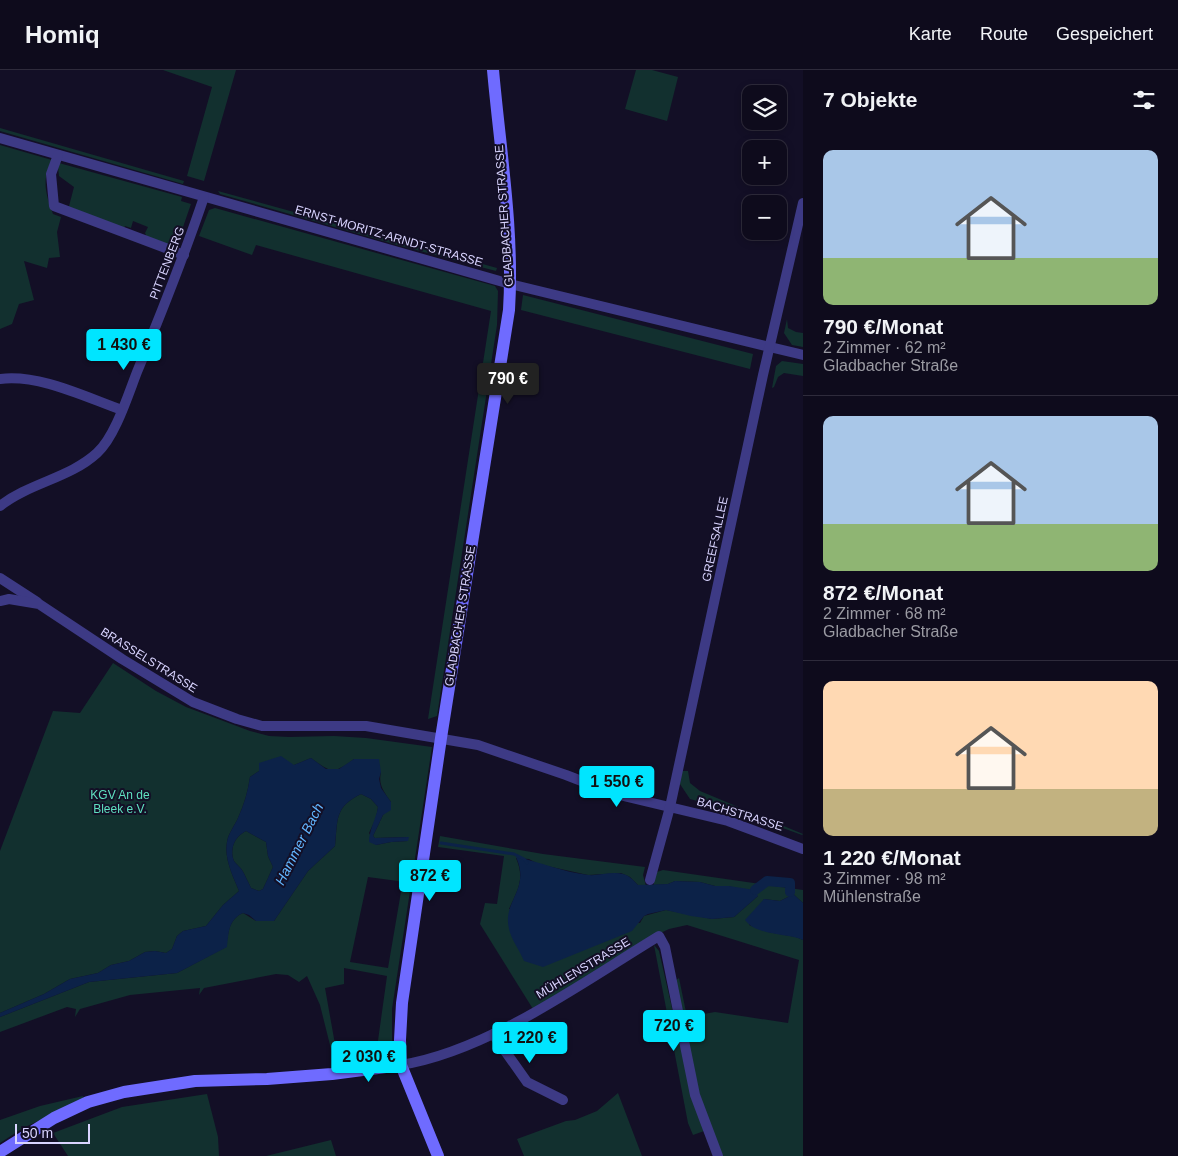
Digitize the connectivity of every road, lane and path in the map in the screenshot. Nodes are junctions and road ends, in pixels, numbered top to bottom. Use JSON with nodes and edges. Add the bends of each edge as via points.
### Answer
{"nodes":[{"id":1,"x":492,"y":70,"type":"edge"},
{"id":2,"x":0,"y":138,"type":"edge"},
{"id":3,"x":58,"y":155,"type":"junction"},
{"id":4,"x":204,"y":197,"type":"junction"},
{"id":5,"x":803,"y":203,"type":"edge"},
{"id":6,"x":184,"y":255,"type":"junction"},
{"id":7,"x":510,"y":284,"type":"junction"},
{"id":8,"x":770,"y":346,"type":"junction"},
{"id":9,"x":803,"y":355,"type":"edge"},
{"id":10,"x":0,"y":379,"type":"edge"},
{"id":11,"x":122,"y":410,"type":"junction"},
{"id":12,"x":2,"y":501,"type":"edge"},
{"id":13,"x":0,"y":578,"type":"edge"},
{"id":14,"x":0,"y":601,"type":"edge"},
{"id":15,"x":39,"y":604,"type":"junction"},
{"id":16,"x":441,"y":738,"type":"junction"},
{"id":17,"x":670,"y":807,"type":"junction"},
{"id":18,"x":803,"y":848,"type":"edge"},
{"id":19,"x":650,"y":880,"type":"dead end"},
{"id":20,"x":493,"y":1034,"type":"junction"},
{"id":21,"x":401,"y":1065,"type":"junction"},
{"id":22,"x":563,"y":1100,"type":"dead end"},
{"id":23,"x":0,"y":1152,"type":"edge"},
{"id":24,"x":438,"y":1156,"type":"edge"},
{"id":25,"x":718,"y":1156,"type":"edge"}],
"edges":[{"from":1,"to":7,"type":"main road","name":"GLADBACHER STRASSE","via":[[505,185]]},
{"from":2,"to":3,"type":"street","name":"ERNST-MORITZ-ARNDT-STRASSE"},
{"from":3,"to":4,"type":"street","name":"ERNST-MORITZ-ARNDT-STRASSE"},
{"from":3,"to":6,"type":"street","via":[[51,174],[54,206]]},
{"from":4,"to":6,"type":"street","name":"PITTENBERG"},
{"from":4,"to":7,"type":"street","name":"ERNST-MORITZ-ARNDT-STRASSE"},
{"from":5,"to":8,"type":"street","name":"GREEFSALLEE"},
{"from":6,"to":11,"type":"street","name":"PITTENBERG"},
{"from":7,"to":8,"type":"street","name":"ERNST-MORITZ-ARNDT-STRASSE"},
{"from":7,"to":16,"type":"main road","name":"GLADBACHER STRASSE","via":[[509,310]]},
{"from":8,"to":9,"type":"street","name":"ERNST-MORITZ-ARNDT-STRASSE"},
{"from":8,"to":17,"type":"street","name":"GREEFSALLEE"},
{"from":10,"to":11,"type":"street","via":[[54,385]]},
{"from":11,"to":12,"type":"street","name":"PITTENBERG","via":[[98,453],[82,464]]},
{"from":13,"to":15,"type":"street"},
{"from":14,"to":15,"type":"street","name":"BRASSELSTRASSE","via":[[9,599]]},
{"from":15,"to":16,"type":"street","name":"BRASSELSTRASSE","via":[[193,702],[237,719],[262,726],[366,726]]},
{"from":16,"to":17,"type":"street","name":"BACHSTRASSE","via":[[478,744],[615,794]]},
{"from":16,"to":21,"type":"main road","name":"GLADBACHER STRASSE","via":[[405,977]]},
{"from":17,"to":18,"type":"street","name":"BACHSTRASSE","via":[[728,821]]},
{"from":17,"to":19,"type":"street","name":"GREEFSALLEE"},
{"from":20,"to":21,"type":"street","name":"MÜHLENSTRASSE","via":[[425,1061]]},
{"from":20,"to":22,"type":"street","via":[[528,1082]]},
{"from":20,"to":25,"type":"street","name":"MÜHLENSTRASSE","via":[[659,936],[665,946],[695,1095]]},
{"from":21,"to":23,"type":"main road","via":[[332,1074],[195,1081],[124,1092],[88,1102],[54,1118]]},
{"from":21,"to":24,"type":"main road","name":"GLADBACHER STRASSE"}]}
